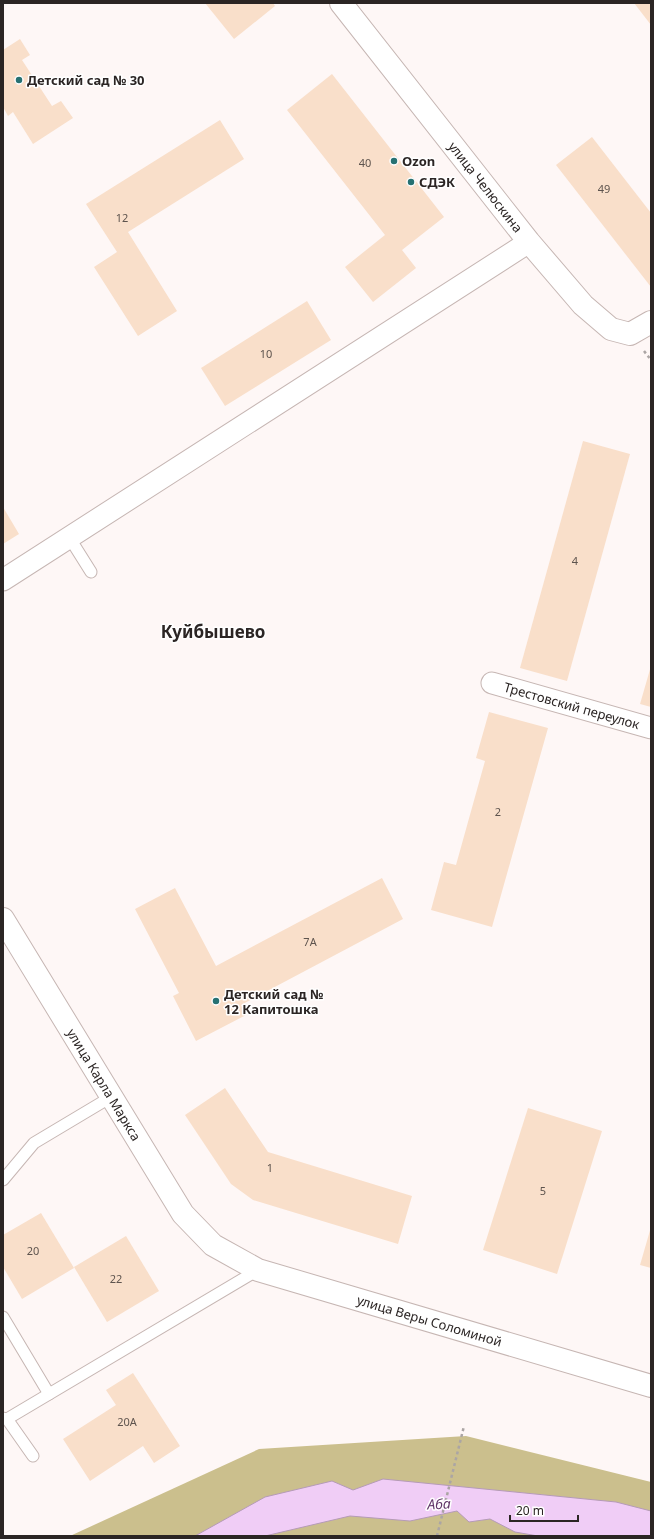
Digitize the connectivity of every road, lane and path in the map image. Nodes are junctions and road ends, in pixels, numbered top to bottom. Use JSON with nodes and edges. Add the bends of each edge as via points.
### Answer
{"nodes":[{"id":1,"x":341,"y":3,"type":"edge"},
{"id":2,"x":529,"y":242,"type":"junction"},
{"id":3,"x":651,"y":322,"type":"edge"},
{"id":4,"x":69,"y":537,"type":"junction"},
{"id":5,"x":91,"y":572,"type":"dead end"},
{"id":6,"x":3,"y":580,"type":"edge"},
{"id":7,"x":492,"y":683,"type":"dead end"},
{"id":8,"x":651,"y":728,"type":"edge"},
{"id":9,"x":3,"y":919,"type":"edge"},
{"id":10,"x":111,"y":1097,"type":"junction"},
{"id":11,"x":3,"y":1180,"type":"edge"},
{"id":12,"x":213,"y":1245,"type":"joint"},
{"id":13,"x":258,"y":1270,"type":"junction"},
{"id":14,"x":3,"y":1317,"type":"edge"},
{"id":15,"x":651,"y":1386,"type":"edge"},
{"id":16,"x":49,"y":1394,"type":"junction"},
{"id":17,"x":5,"y":1419,"type":"edge"},
{"id":18,"x":464,"y":1426,"type":"dead end"},
{"id":19,"x":33,"y":1456,"type":"dead end"},
{"id":20,"x":437,"y":1536,"type":"edge"}],
"edges":[{"from":1,"to":2,"type":"street","name":"улица Челюскина"},
{"from":2,"to":3,"type":"street","name":"улица Челюскина","via":[[583,305],[611,329],[630,334]]},
{"from":2,"to":4,"type":"street"},
{"from":4,"to":5,"type":"lane"},
{"from":4,"to":6,"type":"street"},
{"from":7,"to":8,"type":"street","name":"Трестовский переулок"},
{"from":9,"to":10,"type":"street","name":"улица Карла Маркса"},
{"from":10,"to":11,"type":"lane","via":[[34,1143]]},
{"from":10,"to":12,"type":"street","name":"улица Карла Маркса","via":[[183,1214]]},
{"from":12,"to":13,"type":"street","name":"улица Веры Соломиной"},
{"from":13,"to":15,"type":"street","name":"улица Веры Соломиной"},
{"from":13,"to":16,"type":"lane"},
{"from":14,"to":16,"type":"lane"},
{"from":16,"to":17,"type":"lane"},
{"from":17,"to":19,"type":"lane"},
{"from":18,"to":20,"type":"path"}]}
